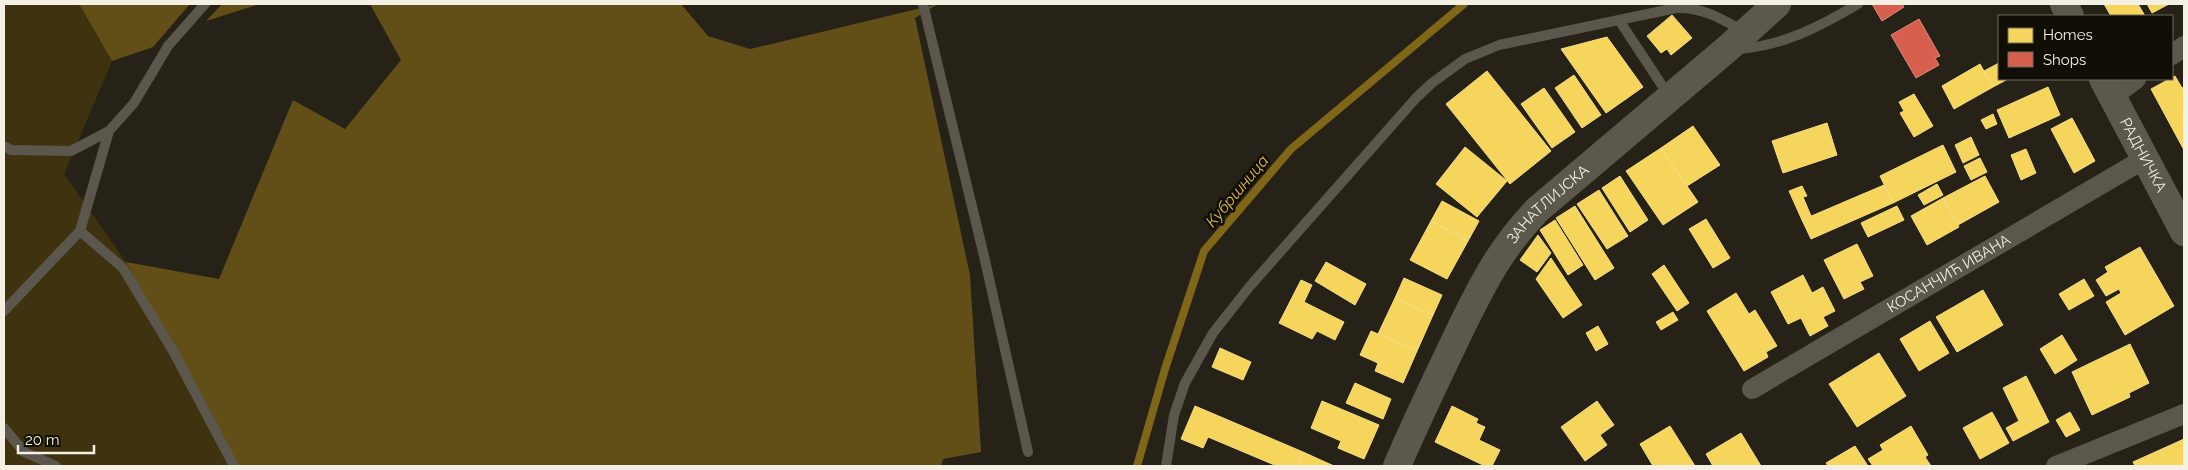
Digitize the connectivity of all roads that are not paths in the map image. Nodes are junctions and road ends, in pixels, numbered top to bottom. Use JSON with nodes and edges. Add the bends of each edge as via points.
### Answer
{"nodes":[{"id":1,"x":205,"y":4,"type":"edge"},
{"id":2,"x":923,"y":4,"type":"edge"},
{"id":3,"x":1777,"y":4,"type":"edge"},
{"id":4,"x":1858,"y":4,"type":"edge"},
{"id":5,"x":1619,"y":20,"type":"junction"},
{"id":6,"x":1737,"y":41,"type":"junction"},
{"id":7,"x":2184,"y":46,"type":"edge"},
{"id":8,"x":2173,"y":53,"type":"edge"},
{"id":9,"x":2133,"y":80,"type":"edge"},
{"id":10,"x":2107,"y":88,"type":"edge"},
{"id":11,"x":1669,"y":97,"type":"junction"},
{"id":12,"x":109,"y":131,"type":"junction"},
{"id":13,"x":4,"y":146,"type":"edge"},
{"id":14,"x":2144,"y":159,"type":"junction"},
{"id":15,"x":80,"y":231,"type":"junction"},
{"id":16,"x":2184,"y":232,"type":"edge"},
{"id":17,"x":4,"y":311,"type":"edge"},
{"id":18,"x":1752,"y":389,"type":"dead end"},
{"id":19,"x":2184,"y":414,"type":"edge"},
{"id":20,"x":4,"y":428,"type":"edge"},
{"id":21,"x":1028,"y":452,"type":"dead end"},
{"id":22,"x":56,"y":466,"type":"edge"},
{"id":23,"x":234,"y":466,"type":"edge"},
{"id":24,"x":1166,"y":466,"type":"edge"},
{"id":25,"x":1397,"y":466,"type":"edge"},
{"id":26,"x":2056,"y":466,"type":"edge"}],
"edges":[{"from":1,"to":12,"type":"lane","via":[[168,46],[134,103]]},
{"from":2,"to":21,"type":"lane"},
{"from":3,"to":6,"type":"street","name":"ЗАНАТЛИЈСКА"},
{"from":4,"to":6,"type":"lane","via":[[1805,33],[1776,43]]},
{"from":5,"to":6,"type":"lane","via":[[1690,7],[1704,10]]},
{"from":5,"to":11,"type":"lane"},
{"from":5,"to":24,"type":"lane","via":[[1498,45],[1449,69],[1416,98],[1250,286],[1213,333],[1185,383],[1174,416]]},
{"from":6,"to":11,"type":"street","name":"ЗАНАТЛИЈСКА"},
{"from":7,"to":8,"type":"street"},
{"from":9,"to":10,"type":"street"},
{"from":10,"to":14,"type":"street","name":"РАДНИЧКА"},
{"from":11,"to":25,"type":"street","name":"ЗАНАТЛИЈСКА","via":[[1537,210],[1514,235],[1489,272],[1434,381]]},
{"from":12,"to":13,"type":"lane","via":[[71,151],[11,150]]},
{"from":12,"to":15,"type":"lane"},
{"from":14,"to":16,"type":"street","name":"РАДНИЧКА"},
{"from":14,"to":18,"type":"street","name":"КОСАНЧИЋ ИВАНА"},
{"from":15,"to":17,"type":"lane"},
{"from":15,"to":23,"type":"lane","via":[[123,268],[173,351]]},
{"from":19,"to":26,"type":"street"},
{"from":20,"to":22,"type":"lane","via":[[24,452]]}]}
